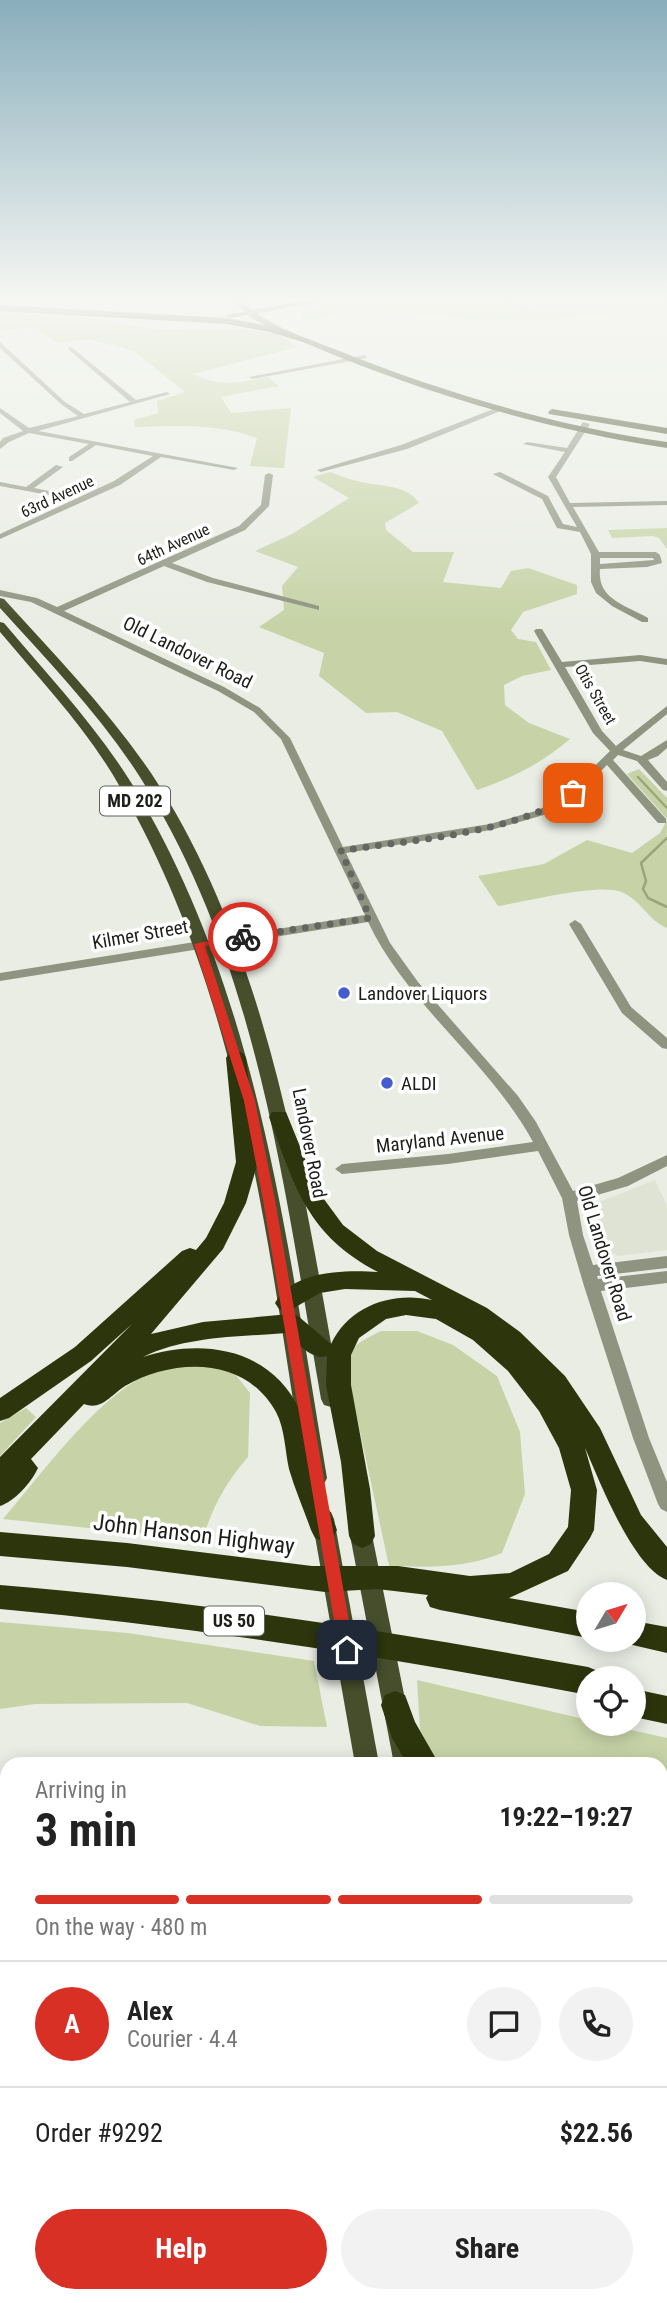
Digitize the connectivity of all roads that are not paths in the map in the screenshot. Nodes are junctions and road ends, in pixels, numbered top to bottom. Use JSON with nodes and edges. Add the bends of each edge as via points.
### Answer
{"nodes":[{"id":1,"x":73,"y":409,"type":"edge"},
{"id":2,"x":107,"y":409,"type":"edge"},
{"id":3,"x":541,"y":409,"type":"edge"},
{"id":4,"x":0,"y":410,"type":"edge"},
{"id":5,"x":499,"y":410,"type":"joint"},
{"id":6,"x":83,"y":416,"type":"junction"},
{"id":7,"x":584,"y":427,"type":"junction"},
{"id":8,"x":667,"y":431,"type":"edge"},
{"id":9,"x":28,"y":432,"type":"junction"},
{"id":10,"x":95,"y":443,"type":"junction"},
{"id":11,"x":527,"y":444,"type":"dead end"},
{"id":12,"x":667,"y":445,"type":"edge"},
{"id":13,"x":0,"y":447,"type":"edge"},
{"id":14,"x":569,"y":450,"type":"junction"},
{"id":15,"x":159,"y":455,"type":"junction"},
{"id":16,"x":72,"y":459,"type":"dead end"},
{"id":17,"x":60,"y":467,"type":"dead end"},
{"id":18,"x":234,"y":468,"type":"dead end"},
{"id":19,"x":321,"y":470,"type":"dead end"},
{"id":20,"x":497,"y":474,"type":"dead end"},
{"id":21,"x":269,"y":475,"type":"dead end"},
{"id":22,"x":0,"y":484,"type":"edge"},
{"id":23,"x":28,"y":489,"type":"junction"},
{"id":24,"x":51,"y":494,"type":"dead end"},
{"id":25,"x":545,"y":498,"type":"junction"},
{"id":26,"x":564,"y":501,"type":"junction"},
{"id":27,"x":667,"y":503,"type":"edge"},
{"id":28,"x":580,"y":530,"type":"junction"},
{"id":29,"x":0,"y":537,"type":"edge"},
{"id":30,"x":596,"y":555,"type":"junction"},
{"id":31,"x":165,"y":563,"type":"junction"},
{"id":32,"x":596,"y":567,"type":"junction"},
{"id":33,"x":0,"y":593,"type":"edge"},
{"id":34,"x":0,"y":601,"type":"edge"},
{"id":35,"x":316,"y":608,"type":"dead end"},
{"id":36,"x":57,"y":611,"type":"junction"},
{"id":37,"x":645,"y":620,"type":"dead end"},
{"id":38,"x":0,"y":625,"type":"edge"},
{"id":39,"x":539,"y":631,"type":"dead end"},
{"id":40,"x":667,"y":662,"type":"edge"},
{"id":41,"x":561,"y":665,"type":"junction"},
{"id":42,"x":667,"y":709,"type":"edge"},
{"id":43,"x":667,"y":743,"type":"edge"},
{"id":44,"x":612,"y":756,"type":"junction"},
{"id":45,"x":641,"y":760,"type":"junction"},
{"id":46,"x":667,"y":788,"type":"edge"},
{"id":47,"x":662,"y":821,"type":"dead end"},
{"id":48,"x":341,"y":851,"type":"junction"},
{"id":49,"x":370,"y":918,"type":"junction"},
{"id":50,"x":575,"y":924,"type":"dead end"},
{"id":51,"x":225,"y":940,"type":"junction"},
{"id":52,"x":199,"y":944,"type":"junction"},
{"id":53,"x":0,"y":977,"type":"edge"},
{"id":54,"x":667,"y":1045,"type":"edge"},
{"id":55,"x":236,"y":1058,"type":"junction"},
{"id":56,"x":279,"y":1117,"type":"junction"},
{"id":57,"x":542,"y":1146,"type":"junction"},
{"id":58,"x":667,"y":1160,"type":"edge"},
{"id":59,"x":342,"y":1169,"type":"dead end"},
{"id":60,"x":569,"y":1198,"type":"junction"},
{"id":61,"x":229,"y":1215,"type":"junction"},
{"id":62,"x":667,"y":1262,"type":"edge"},
{"id":63,"x":667,"y":1276,"type":"edge"},
{"id":64,"x":590,"y":1278,"type":"junction"},
{"id":65,"x":310,"y":1287,"type":"junction"},
{"id":66,"x":432,"y":1289,"type":"junction"},
{"id":67,"x":288,"y":1313,"type":"junction"},
{"id":68,"x":321,"y":1348,"type":"junction"},
{"id":69,"x":108,"y":1364,"type":"junction"},
{"id":70,"x":0,"y":1411,"type":"edge"},
{"id":71,"x":0,"y":1474,"type":"edge"},
{"id":72,"x":0,"y":1495,"type":"edge"},
{"id":73,"x":667,"y":1504,"type":"edge"},
{"id":74,"x":324,"y":1530,"type":"junction"},
{"id":75,"x":362,"y":1536,"type":"junction"},
{"id":76,"x":0,"y":1544,"type":"edge"},
{"id":77,"x":667,"y":1568,"type":"edge"},
{"id":78,"x":313,"y":1578,"type":"junction"},
{"id":79,"x":0,"y":1597,"type":"edge"},
{"id":80,"x":576,"y":1623,"type":"edge"},
{"id":81,"x":646,"y":1636,"type":"edge"},
{"id":82,"x":667,"y":1640,"type":"edge"},
{"id":83,"x":467,"y":1658,"type":"junction"},
{"id":84,"x":576,"y":1679,"type":"edge"},
{"id":85,"x":576,"y":1690,"type":"edge"},
{"id":86,"x":646,"y":1692,"type":"edge"},
{"id":87,"x":667,"y":1696,"type":"edge"},
{"id":88,"x":395,"y":1705,"type":"junction"},
{"id":89,"x":646,"y":1706,"type":"edge"},
{"id":90,"x":667,"y":1710,"type":"edge"},
{"id":91,"x":366,"y":1757,"type":"edge"},
{"id":92,"x":405,"y":1757,"type":"edge"},
{"id":93,"x":420,"y":1757,"type":"edge"}],
"edges":[{"from":1,"to":6,"type":"street"},
{"from":2,"to":6,"type":"street"},
{"from":3,"to":8,"type":"main road"},
{"from":4,"to":9,"type":"street"},
{"from":5,"to":7,"type":"main road"},
{"from":5,"to":19,"type":"street","via":[[389,452]]},
{"from":6,"to":9,"type":"street"},
{"from":7,"to":12,"type":"main road"},
{"from":7,"to":14,"type":"street"},
{"from":9,"to":10,"type":"street"},
{"from":9,"to":13,"type":"street"},
{"from":10,"to":15,"type":"street"},
{"from":10,"to":16,"type":"street"},
{"from":11,"to":14,"type":"street"},
{"from":14,"to":26,"type":"street","via":[[552,477]]},
{"from":15,"to":18,"type":"street"},
{"from":15,"to":29,"type":"street","name":"63rd Avenue","via":[[117,483]]},
{"from":17,"to":23,"type":"street"},
{"from":20,"to":25,"type":"street"},
{"from":21,"to":31,"type":"street","name":"64th Avenue","via":[[267,504],[253,520]]},
{"from":22,"to":23,"type":"street"},
{"from":23,"to":24,"type":"street"},
{"from":25,"to":26,"type":"street"},
{"from":25,"to":28,"type":"street","via":[[561,526]]},
{"from":26,"to":27,"type":"street"},
{"from":26,"to":28,"type":"street"},
{"from":28,"to":30,"type":"street"},
{"from":30,"to":32,"type":"street"},
{"from":30,"to":32,"type":"street","via":[[656,555],[659,561]]},
{"from":31,"to":35,"type":"street"},
{"from":31,"to":36,"type":"street","name":"64th Avenue"},
{"from":32,"to":37,"type":"street","via":[[597,589]]},
{"from":33,"to":36,"type":"street","name":"Old Landover Road","via":[[27,597]]},
{"from":34,"to":51,"type":"main road","name":"Landover Road","number":"MD 202","via":[[111,727],[146,777],[194,866]]},
{"from":36,"to":48,"type":"street","name":"Old Landover Road","via":[[221,689],[268,719],[285,738]]},
{"from":38,"to":52,"type":"main road","number":"MD 202","via":[[89,729],[122,778],[161,848]]},
{"from":39,"to":41,"type":"street","name":"Otis Street"},
{"from":40,"to":41,"type":"street","via":[[640,658]]},
{"from":41,"to":44,"type":"street","name":"Otis Street"},
{"from":42,"to":44,"type":"street"},
{"from":43,"to":45,"type":"street"},
{"from":44,"to":45,"type":"street","name":"Otis Street"},
{"from":44,"to":47,"type":"street","name":"Otis Street"},
{"from":44,"to":48,"type":"street","via":[[573,793],[526,818]]},
{"from":45,"to":46,"type":"street","name":"Otis Street"},
{"from":48,"to":49,"type":"street","name":"Old Landover Road"},
{"from":49,"to":51,"type":"street","name":"Kilmer Street"},
{"from":49,"to":57,"type":"street","name":"Old Landover Road","via":[[414,985],[489,1069]]},
{"from":50,"to":54,"type":"street","via":[[626,1010]]},
{"from":51,"to":52,"type":"street","name":"Kilmer Street"},
{"from":51,"to":56,"type":"main road","name":"Landover Road","number":"MD 202"},
{"from":52,"to":53,"type":"street","name":"Kilmer Street"},
{"from":52,"to":55,"type":"main road","number":"MD 202"},
{"from":55,"to":61,"type":"highway","via":[[247,1162]]},
{"from":55,"to":67,"type":"main road","number":"MD 202","via":[[254,1123]]},
{"from":56,"to":65,"type":"main road","name":"Landover Road","number":"MD 202"},
{"from":56,"to":66,"type":"highway","via":[[303,1185],[327,1221],[369,1257]]},
{"from":57,"to":59,"type":"street","name":"Maryland Avenue"},
{"from":57,"to":60,"type":"street","name":"Old Landover Road"},
{"from":58,"to":60,"type":"street","via":[[623,1182]]},
{"from":60,"to":64,"type":"street","name":"Old Landover Road"},
{"from":61,"to":69,"type":"highway","via":[[205,1258]]},
{"from":61,"to":70,"type":"highway","via":[[117,1324],[65,1368]]},
{"from":62,"to":64,"type":"street"},
{"from":63,"to":64,"type":"street"},
{"from":64,"to":73,"type":"street","name":"Old Landover Road"},
{"from":65,"to":66,"type":"highway","via":[[367,1280]]},
{"from":65,"to":67,"type":"highway"},
{"from":65,"to":68,"type":"main road","name":"Landover Road","number":"MD 202"},
{"from":66,"to":77,"type":"highway","via":[[496,1326],[556,1383],[592,1435],[632,1523]]},
{"from":67,"to":68,"type":"highway"},
{"from":67,"to":69,"type":"highway","via":[[174,1337]]},
{"from":67,"to":74,"type":"main road","number":"MD 202"},
{"from":68,"to":75,"type":"main road","name":"Landover Road","number":"MD 202","via":[[342,1465]]},
{"from":69,"to":71,"type":"highway"},
{"from":72,"to":74,"type":"highway","via":[[111,1381],[152,1361],[205,1356],[247,1369],[279,1396],[290,1415]]},
{"from":74,"to":91,"type":"main road","number":"MD 202"},
{"from":75,"to":78,"type":"highway","via":[[355,1464],[338,1373],[339,1352],[349,1334],[384,1310],[407,1306],[447,1314],[509,1359],[565,1428],[588,1480],[584,1531],[556,1565],[513,1586],[474,1588],[397,1578]]},
{"from":75,"to":88,"type":"main road","name":"Landover Road","number":"MD 202"},
{"from":76,"to":78,"type":"highway","name":"John Hanson Highway"},
{"from":78,"to":80,"type":"highway","name":"John Hanson Highway"},
{"from":79,"to":83,"type":"highway","number":"US 50","via":[[229,1620]]},
{"from":81,"to":82,"type":"highway"},
{"from":83,"to":84,"type":"highway","number":"US 50"},
{"from":83,"to":85,"type":"highway"},
{"from":86,"to":87,"type":"highway"},
{"from":88,"to":92,"type":"main road","name":"Landover Road","number":"MD 202"},
{"from":88,"to":93,"type":"highway","via":[[402,1728]]},
{"from":89,"to":90,"type":"highway"}]}
